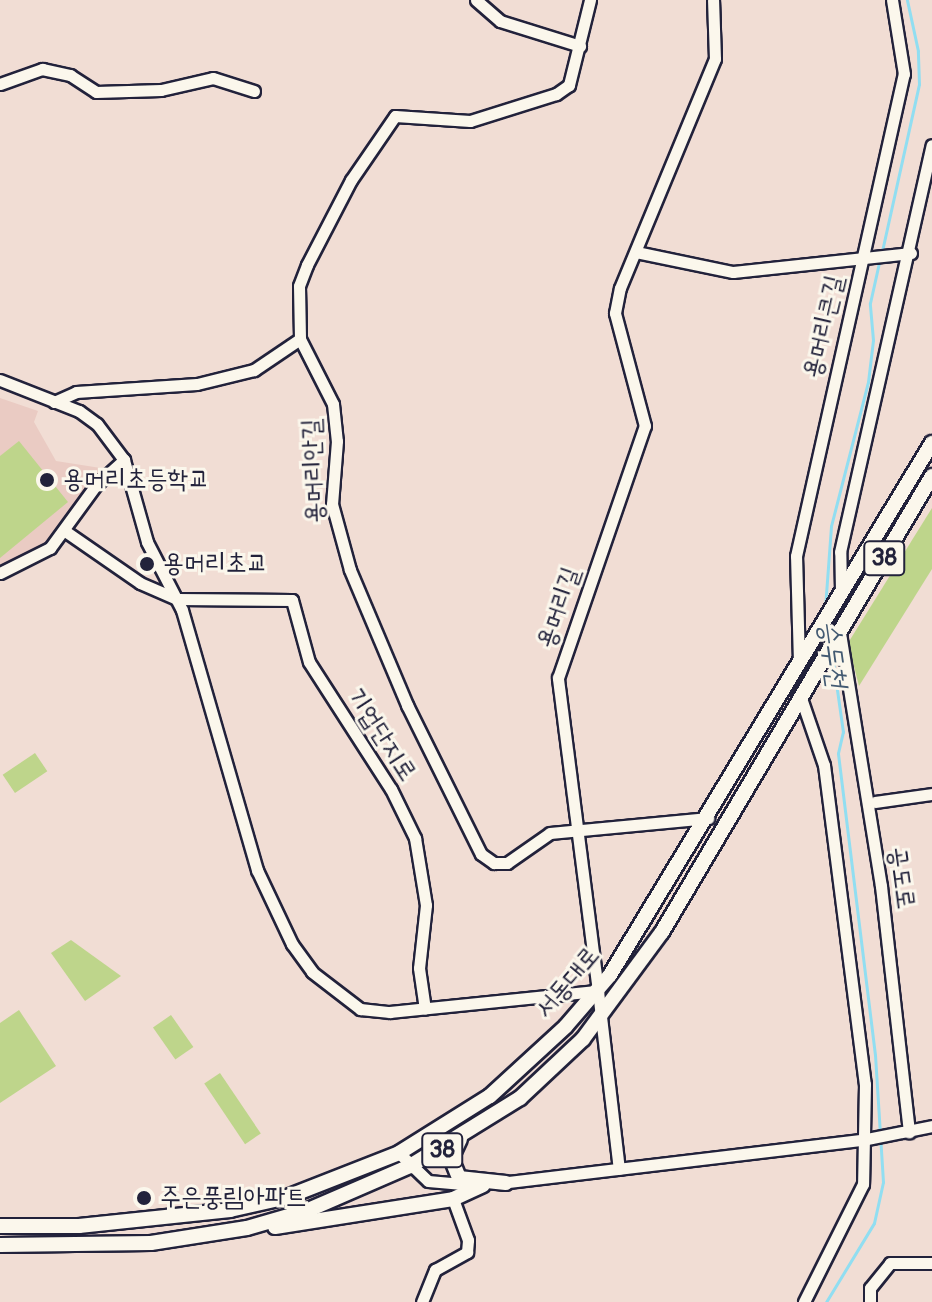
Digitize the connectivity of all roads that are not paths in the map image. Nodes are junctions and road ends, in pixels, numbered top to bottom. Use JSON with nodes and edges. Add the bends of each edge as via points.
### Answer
{"nodes":[{"id":1,"x":476,"y":0,"type":"edge"},
{"id":2,"x":590,"y":0,"type":"edge"},
{"id":3,"x":713,"y":0,"type":"edge"},
{"id":4,"x":892,"y":0,"type":"edge"},
{"id":5,"x":580,"y":46,"type":"junction"},
{"id":6,"x":0,"y":84,"type":"edge"},
{"id":7,"x":254,"y":91,"type":"dead end"},
{"id":8,"x":932,"y":145,"type":"edge"},
{"id":9,"x":636,"y":252,"type":"junction"},
{"id":10,"x":907,"y":254,"type":"junction"},
{"id":11,"x":868,"y":257,"type":"junction"},
{"id":12,"x":300,"y":339,"type":"junction"},
{"id":13,"x":0,"y":380,"type":"edge"},
{"id":14,"x":54,"y":402,"type":"junction"},
{"id":15,"x":932,"y":443,"type":"edge"},
{"id":16,"x":124,"y":460,"type":"junction"},
{"id":17,"x":932,"y":476,"type":"edge"},
{"id":18,"x":65,"y":531,"type":"junction"},
{"id":19,"x":0,"y":573,"type":"edge"},
{"id":20,"x":839,"y":595,"type":"junction"},
{"id":21,"x":177,"y":599,"type":"junction"},
{"id":22,"x":838,"y":636,"type":"junction"},
{"id":23,"x":803,"y":661,"type":"junction"},
{"id":24,"x":805,"y":692,"type":"junction"},
{"id":25,"x":932,"y":794,"type":"edge"},
{"id":26,"x":875,"y":802,"type":"dead end"},
{"id":27,"x":709,"y":818,"type":"junction"},
{"id":28,"x":574,"y":831,"type":"junction"},
{"id":29,"x":598,"y":991,"type":"junction"},
{"id":30,"x":425,"y":1009,"type":"junction"},
{"id":31,"x":602,"y":1014,"type":"junction"},
{"id":32,"x":932,"y":1126,"type":"edge"},
{"id":33,"x":904,"y":1133,"type":"junction"},
{"id":34,"x":461,"y":1138,"type":"junction"},
{"id":35,"x":866,"y":1139,"type":"junction"},
{"id":36,"x":399,"y":1153,"type":"junction"},
{"id":37,"x":410,"y":1166,"type":"junction"},
{"id":38,"x":619,"y":1169,"type":"junction"},
{"id":39,"x":506,"y":1183,"type":"junction"},
{"id":40,"x":483,"y":1185,"type":"junction"},
{"id":41,"x":453,"y":1199,"type":"junction"},
{"id":42,"x":0,"y":1226,"type":"edge"},
{"id":43,"x":247,"y":1228,"type":"junction"},
{"id":44,"x":0,"y":1245,"type":"edge"},
{"id":45,"x":932,"y":1263,"type":"edge"},
{"id":46,"x":422,"y":1302,"type":"edge"},
{"id":47,"x":804,"y":1302,"type":"edge"},
{"id":48,"x":870,"y":1302,"type":"edge"}],
"edges":[{"from":1,"to":5,"type":"street","via":[[500,21]]},
{"from":2,"to":5,"type":"street","name":"용머리안길"},
{"from":3,"to":9,"type":"street","name":"용머리길","via":[[715,59]]},
{"from":4,"to":11,"type":"street","name":"용머리큰길","via":[[904,74]]},
{"from":5,"to":12,"type":"street","name":"용머리안길","via":[[569,85],[556,94],[470,121],[395,116],[351,180],[307,265],[299,286]]},
{"from":6,"to":7,"type":"street","via":[[42,69],[70,75],[96,92],[161,90],[213,78]]},
{"from":8,"to":10,"type":"street"},
{"from":9,"to":11,"type":"street","via":[[733,272]]},
{"from":9,"to":28,"type":"street","name":"용머리길","via":[[615,313],[645,426],[558,678]]},
{"from":10,"to":11,"type":"street"},
{"from":10,"to":20,"type":"street","via":[[840,552]]},
{"from":11,"to":23,"type":"street","name":"용머리큰길","via":[[796,556]]},
{"from":12,"to":14,"type":"street","via":[[254,370],[197,384],[76,392]]},
{"from":12,"to":28,"type":"street","name":"용머리안길","via":[[333,404],[337,441],[332,504],[350,570],[473,841],[494,863],[507,863],[539,836]]},
{"from":13,"to":14,"type":"street"},
{"from":14,"to":16,"type":"street","via":[[97,424]]},
{"from":15,"to":20,"type":"main road","name":"서동대로","number":"38"},
{"from":16,"to":18,"type":"street","via":[[96,485]]},
{"from":16,"to":21,"type":"street","via":[[147,542]]},
{"from":17,"to":22,"type":"main road","name":"서동대로","number":"38"},
{"from":18,"to":19,"type":"street","via":[[50,548]]},
{"from":18,"to":21,"type":"street","via":[[140,583]]},
{"from":20,"to":23,"type":"main road","name":"서동대로","number":"38"},
{"from":21,"to":30,"type":"street","via":[[257,870],[292,944],[312,972],[360,1009]]},
{"from":21,"to":30,"type":"street","name":"기업단지로","via":[[292,600],[309,662],[391,789],[415,838],[426,905],[419,968]]},
{"from":22,"to":24,"type":"main road","name":"서동대로","number":"38"},
{"from":22,"to":33,"type":"street","name":"공도로","via":[[881,886]]},
{"from":23,"to":27,"type":"main road","name":"서동대로","number":"38"},
{"from":24,"to":31,"type":"main road","name":"서동대로","number":"38","via":[[690,889]]},
{"from":24,"to":35,"type":"street","via":[[824,765],[865,1084]]},
{"from":25,"to":26,"type":"street"},
{"from":27,"to":28,"type":"street","name":"용머리안길"},
{"from":27,"to":29,"type":"main road","name":"서동대로","number":"38"},
{"from":28,"to":29,"type":"street","name":"용머리길"},
{"from":29,"to":30,"type":"street"},
{"from":29,"to":31,"type":"street"},
{"from":29,"to":36,"type":"main road","name":"서동대로","number":"38","via":[[490,1096]]},
{"from":31,"to":34,"type":"main road","name":"서동대로","number":"38","via":[[530,1090]]},
{"from":31,"to":38,"type":"street"},
{"from":32,"to":33,"type":"street"},
{"from":33,"to":35,"type":"street"},
{"from":34,"to":37,"type":"main road","name":"서동대로","number":"38"},
{"from":34,"to":39,"type":"main road","via":[[451,1158],[459,1178]]},
{"from":35,"to":38,"type":"street"},
{"from":35,"to":47,"type":"street","via":[[863,1184]]},
{"from":36,"to":37,"type":"street"},
{"from":36,"to":42,"type":"main road","name":"서동대로","number":"38","via":[[340,1180],[230,1210],[79,1226]]},
{"from":37,"to":40,"type":"street","via":[[443,1185]]},
{"from":37,"to":43,"type":"main road","name":"서동대로","number":"38","via":[[306,1211]]},
{"from":38,"to":39,"type":"street"},
{"from":39,"to":40,"type":"street"},
{"from":40,"to":41,"type":"main road"},
{"from":41,"to":43,"type":"main road"},
{"from":41,"to":46,"type":"street","via":[[468,1240],[467,1252],[435,1270]]},
{"from":43,"to":44,"type":"main road","name":"서동대로","number":"38","via":[[151,1243]]},
{"from":45,"to":48,"type":"street","via":[[890,1263],[870,1288]]}]}
